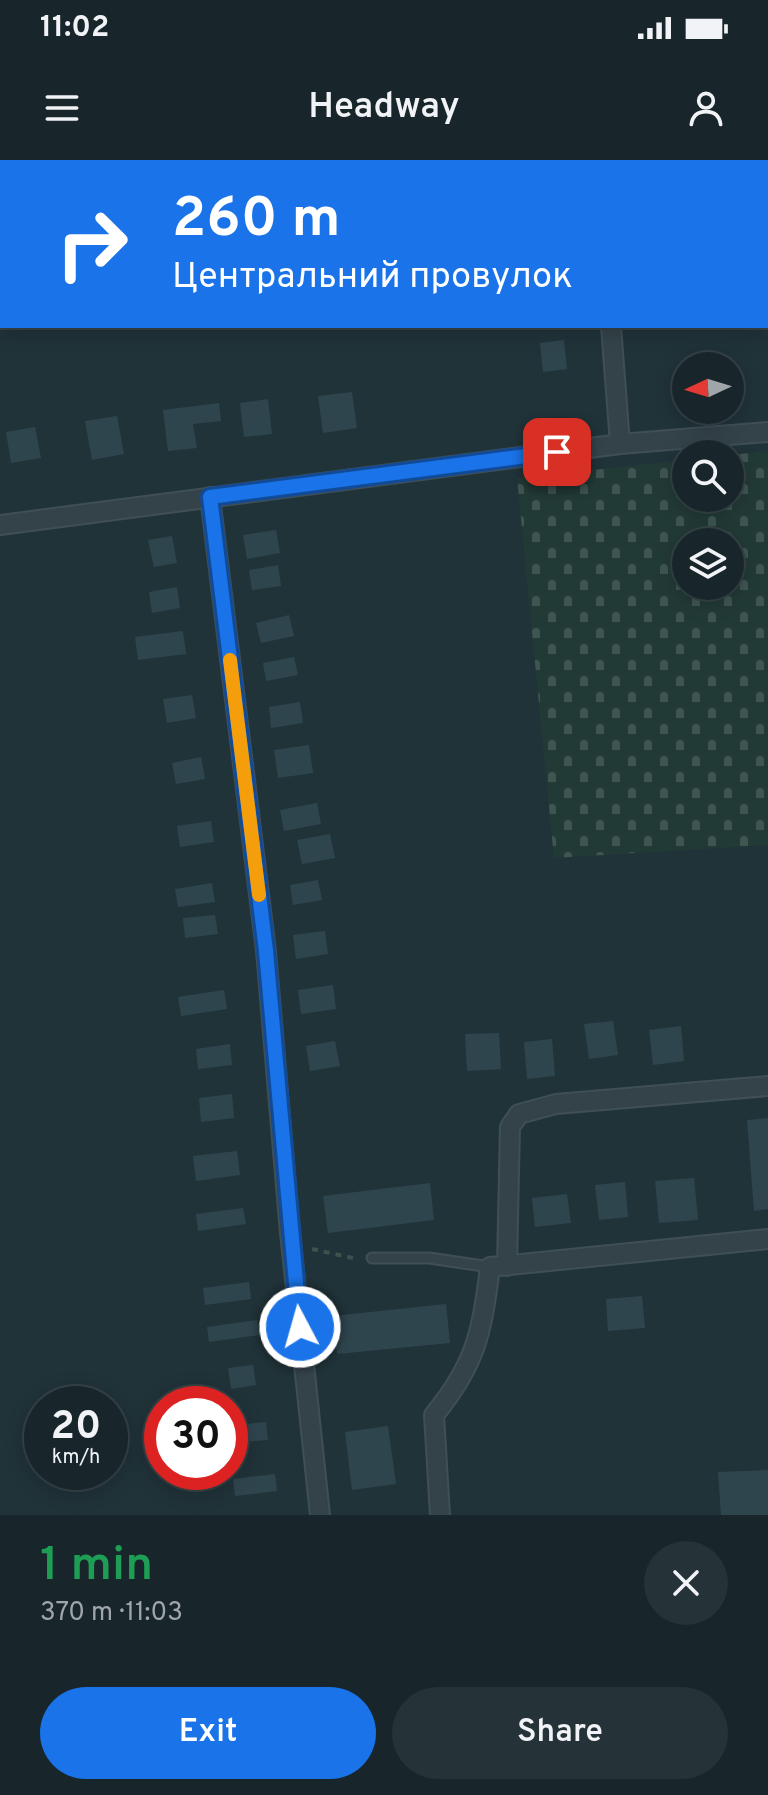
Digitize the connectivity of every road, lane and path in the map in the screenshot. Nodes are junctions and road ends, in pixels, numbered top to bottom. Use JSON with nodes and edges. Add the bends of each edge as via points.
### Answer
{"nodes":[{"id":1,"x":611,"y":328,"type":"edge"},
{"id":2,"x":768,"y":432,"type":"edge"},
{"id":3,"x":620,"y":444,"type":"junction"},
{"id":4,"x":210,"y":497,"type":"junction"},
{"id":5,"x":0,"y":525,"type":"edge"},
{"id":6,"x":768,"y":1086,"type":"edge"},
{"id":7,"x":290,"y":1233,"type":"junction"},
{"id":8,"x":768,"y":1239,"type":"edge"},
{"id":9,"x":372,"y":1258,"type":"joint"},
{"id":10,"x":499,"y":1267,"type":"junction"},
{"id":11,"x":320,"y":1515,"type":"edge"},
{"id":12,"x":440,"y":1515,"type":"edge"}],
"edges":[{"from":1,"to":3,"type":"street"},
{"from":2,"to":3,"type":"street"},
{"from":3,"to":4,"type":"street"},
{"from":4,"to":5,"type":"street"},
{"from":4,"to":7,"type":"street","via":[[266,951]]},
{"from":6,"to":10,"type":"street","via":[[556,1104],[519,1114],[510,1127]]},
{"from":7,"to":9,"type":"path","via":[[322,1254]]},
{"from":7,"to":11,"type":"street"},
{"from":8,"to":10,"type":"street"},
{"from":9,"to":10,"type":"lane","via":[[429,1258]]},
{"from":10,"to":12,"type":"street","via":[[477,1347],[461,1383],[434,1415]]}]}
